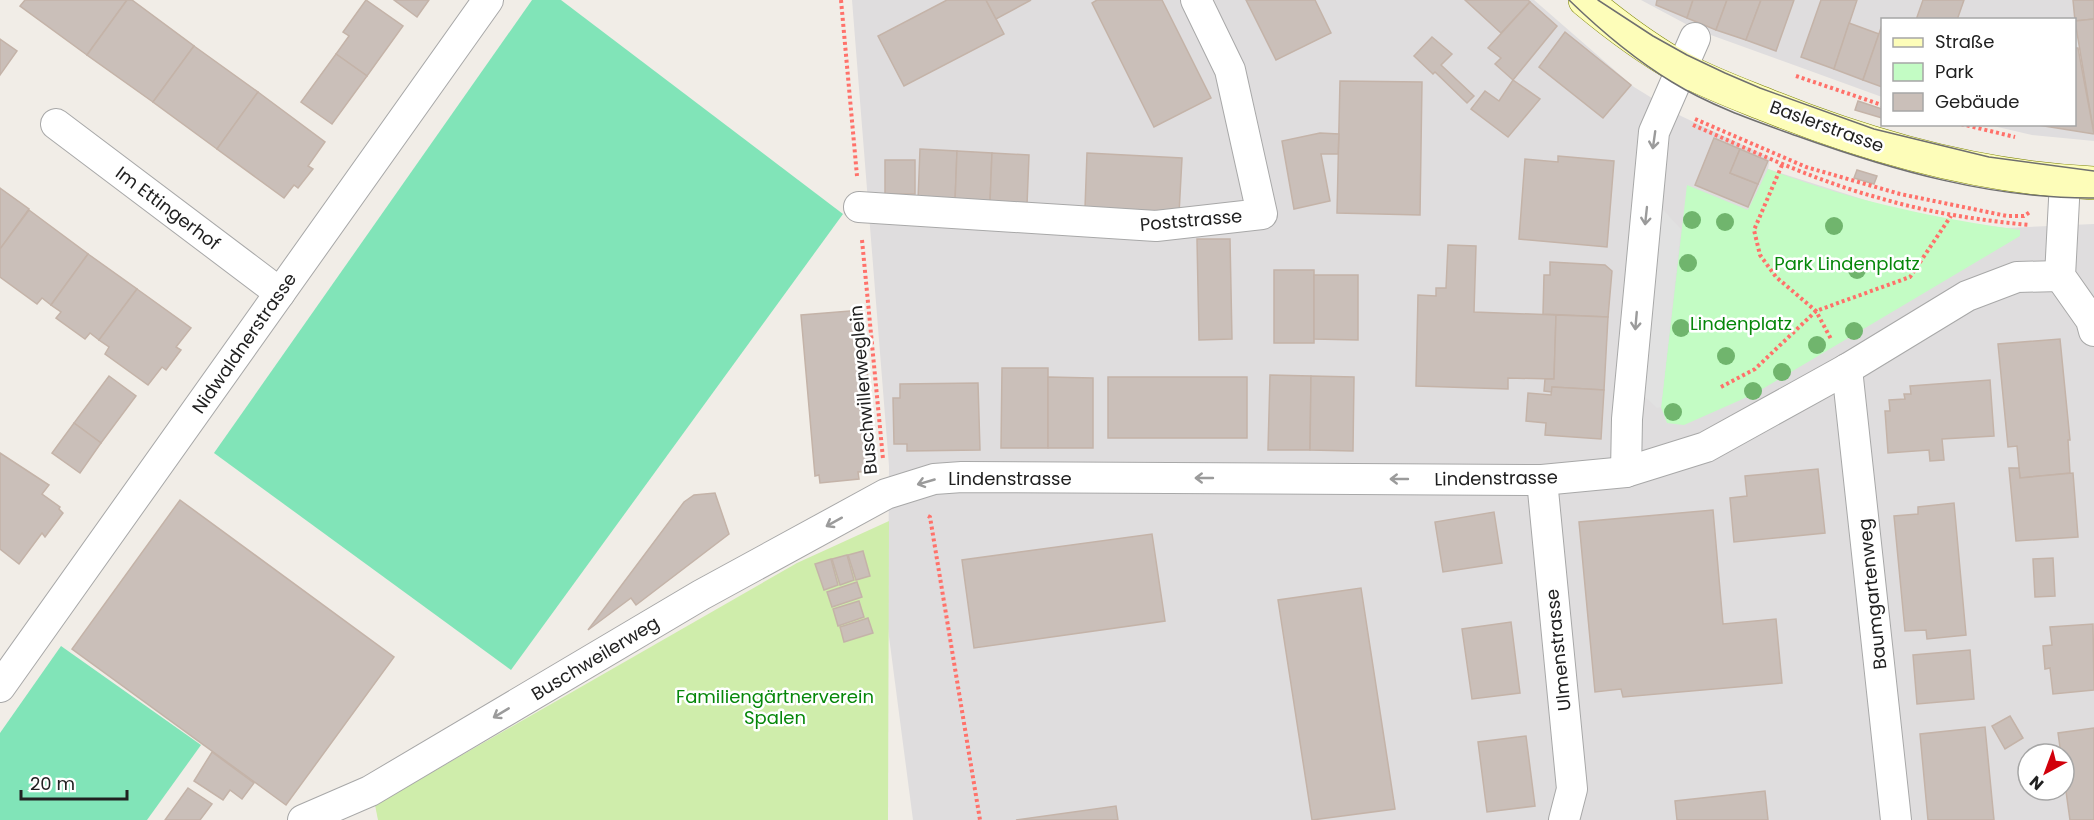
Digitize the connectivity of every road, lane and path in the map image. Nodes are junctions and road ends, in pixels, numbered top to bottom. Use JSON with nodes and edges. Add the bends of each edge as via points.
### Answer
{"nodes":[{"id":1,"x":488,"y":0,"type":"edge"},
{"id":2,"x":841,"y":0,"type":"edge"},
{"id":3,"x":1196,"y":0,"type":"edge"},
{"id":4,"x":1585,"y":0,"type":"edge"},
{"id":5,"x":1695,"y":38,"type":"dead end"},
{"id":6,"x":1682,"y":68,"type":"junction"},
{"id":7,"x":1706,"y":115,"type":"dead end"},
{"id":8,"x":56,"y":124,"type":"dead end"},
{"id":9,"x":1782,"y":165,"type":"junction"},
{"id":10,"x":2080,"y":182,"type":"edge"},
{"id":11,"x":860,"y":207,"type":"junction"},
{"id":12,"x":2008,"y":210,"type":"dead end"},
{"id":13,"x":1951,"y":216,"type":"junction"},
{"id":14,"x":2060,"y":276,"type":"junction"},
{"id":15,"x":280,"y":292,"type":"junction"},
{"id":16,"x":1816,"y":311,"type":"junction"},
{"id":17,"x":2094,"y":331,"type":"edge"},
{"id":18,"x":1847,"y":369,"type":"junction"},
{"id":19,"x":1720,"y":387,"type":"dead end"},
{"id":20,"x":1626,"y":472,"type":"junction"},
{"id":21,"x":1542,"y":480,"type":"junction"},
{"id":22,"x":886,"y":494,"type":"junction"},
{"id":23,"x":9,"y":655,"type":"edge"},
{"id":24,"x":0,"y":687,"type":"edge"},
{"id":25,"x":303,"y":820,"type":"edge"},
{"id":26,"x":980,"y":820,"type":"edge"},
{"id":27,"x":1564,"y":820,"type":"edge"},
{"id":28,"x":1896,"y":820,"type":"edge"}],
"edges":[{"from":1,"to":15,"type":"street","name":"Nidwaldnerstrasse"},
{"from":2,"to":11,"type":"path","name":"Buschwillerweglein"},
{"from":3,"to":11,"type":"street","name":"Poststrasse","via":[[1230,70],[1262,214],[1156,226]]},
{"from":4,"to":6,"type":"main road","name":"Baslerstrasse"},
{"from":5,"to":6,"type":"street"},
{"from":6,"to":10,"type":"main road","name":"Baslerstrasse","via":[[1806,121],[1873,144],[1954,166]]},
{"from":6,"to":20,"type":"street","one_way":true,"via":[[1654,132],[1628,408]]},
{"from":7,"to":9,"type":"path","via":[[1701,128]]},
{"from":8,"to":15,"type":"street","name":"Im Ettingerhof"},
{"from":9,"to":13,"type":"path","via":[[1875,197]]},
{"from":9,"to":16,"type":"path","via":[[1754,230],[1760,255],[1776,277]]},
{"from":10,"to":14,"type":"street"},
{"from":11,"to":22,"type":"path","name":"Buschwillerweglein"},
{"from":12,"to":13,"type":"path","via":[[2006,223]]},
{"from":13,"to":16,"type":"path","via":[[1910,277]]},
{"from":14,"to":17,"type":"street","via":[[2091,320]]},
{"from":14,"to":18,"type":"street","name":"Lindenstrasse","via":[[2017,277],[1967,296]]},
{"from":15,"to":23,"type":"street","name":"Nidwaldnerstrasse"},
{"from":16,"to":18,"type":"path"},
{"from":16,"to":19,"type":"path","via":[[1755,369]]},
{"from":18,"to":20,"type":"street","name":"Lindenstrasse","via":[[1706,447]]},
{"from":18,"to":28,"type":"street","name":"Baumgartenweg"},
{"from":20,"to":21,"type":"street","name":"Lindenstrasse"},
{"from":21,"to":22,"type":"street","name":"Lindenstrasse","one_way":true,"via":[[962,477],[933,479]]},
{"from":21,"to":27,"type":"street","name":"Ulmenstrasse","via":[[1572,789]]},
{"from":22,"to":25,"type":"street","name":"Buschweilerweg","one_way":true,"via":[[701,595],[370,791]]},
{"from":22,"to":26,"type":"path","name":"Buschwillerweglein","via":[[930,517]]},
{"from":23,"to":24,"type":"street","name":"Nidwaldnerstrasse"}]}
